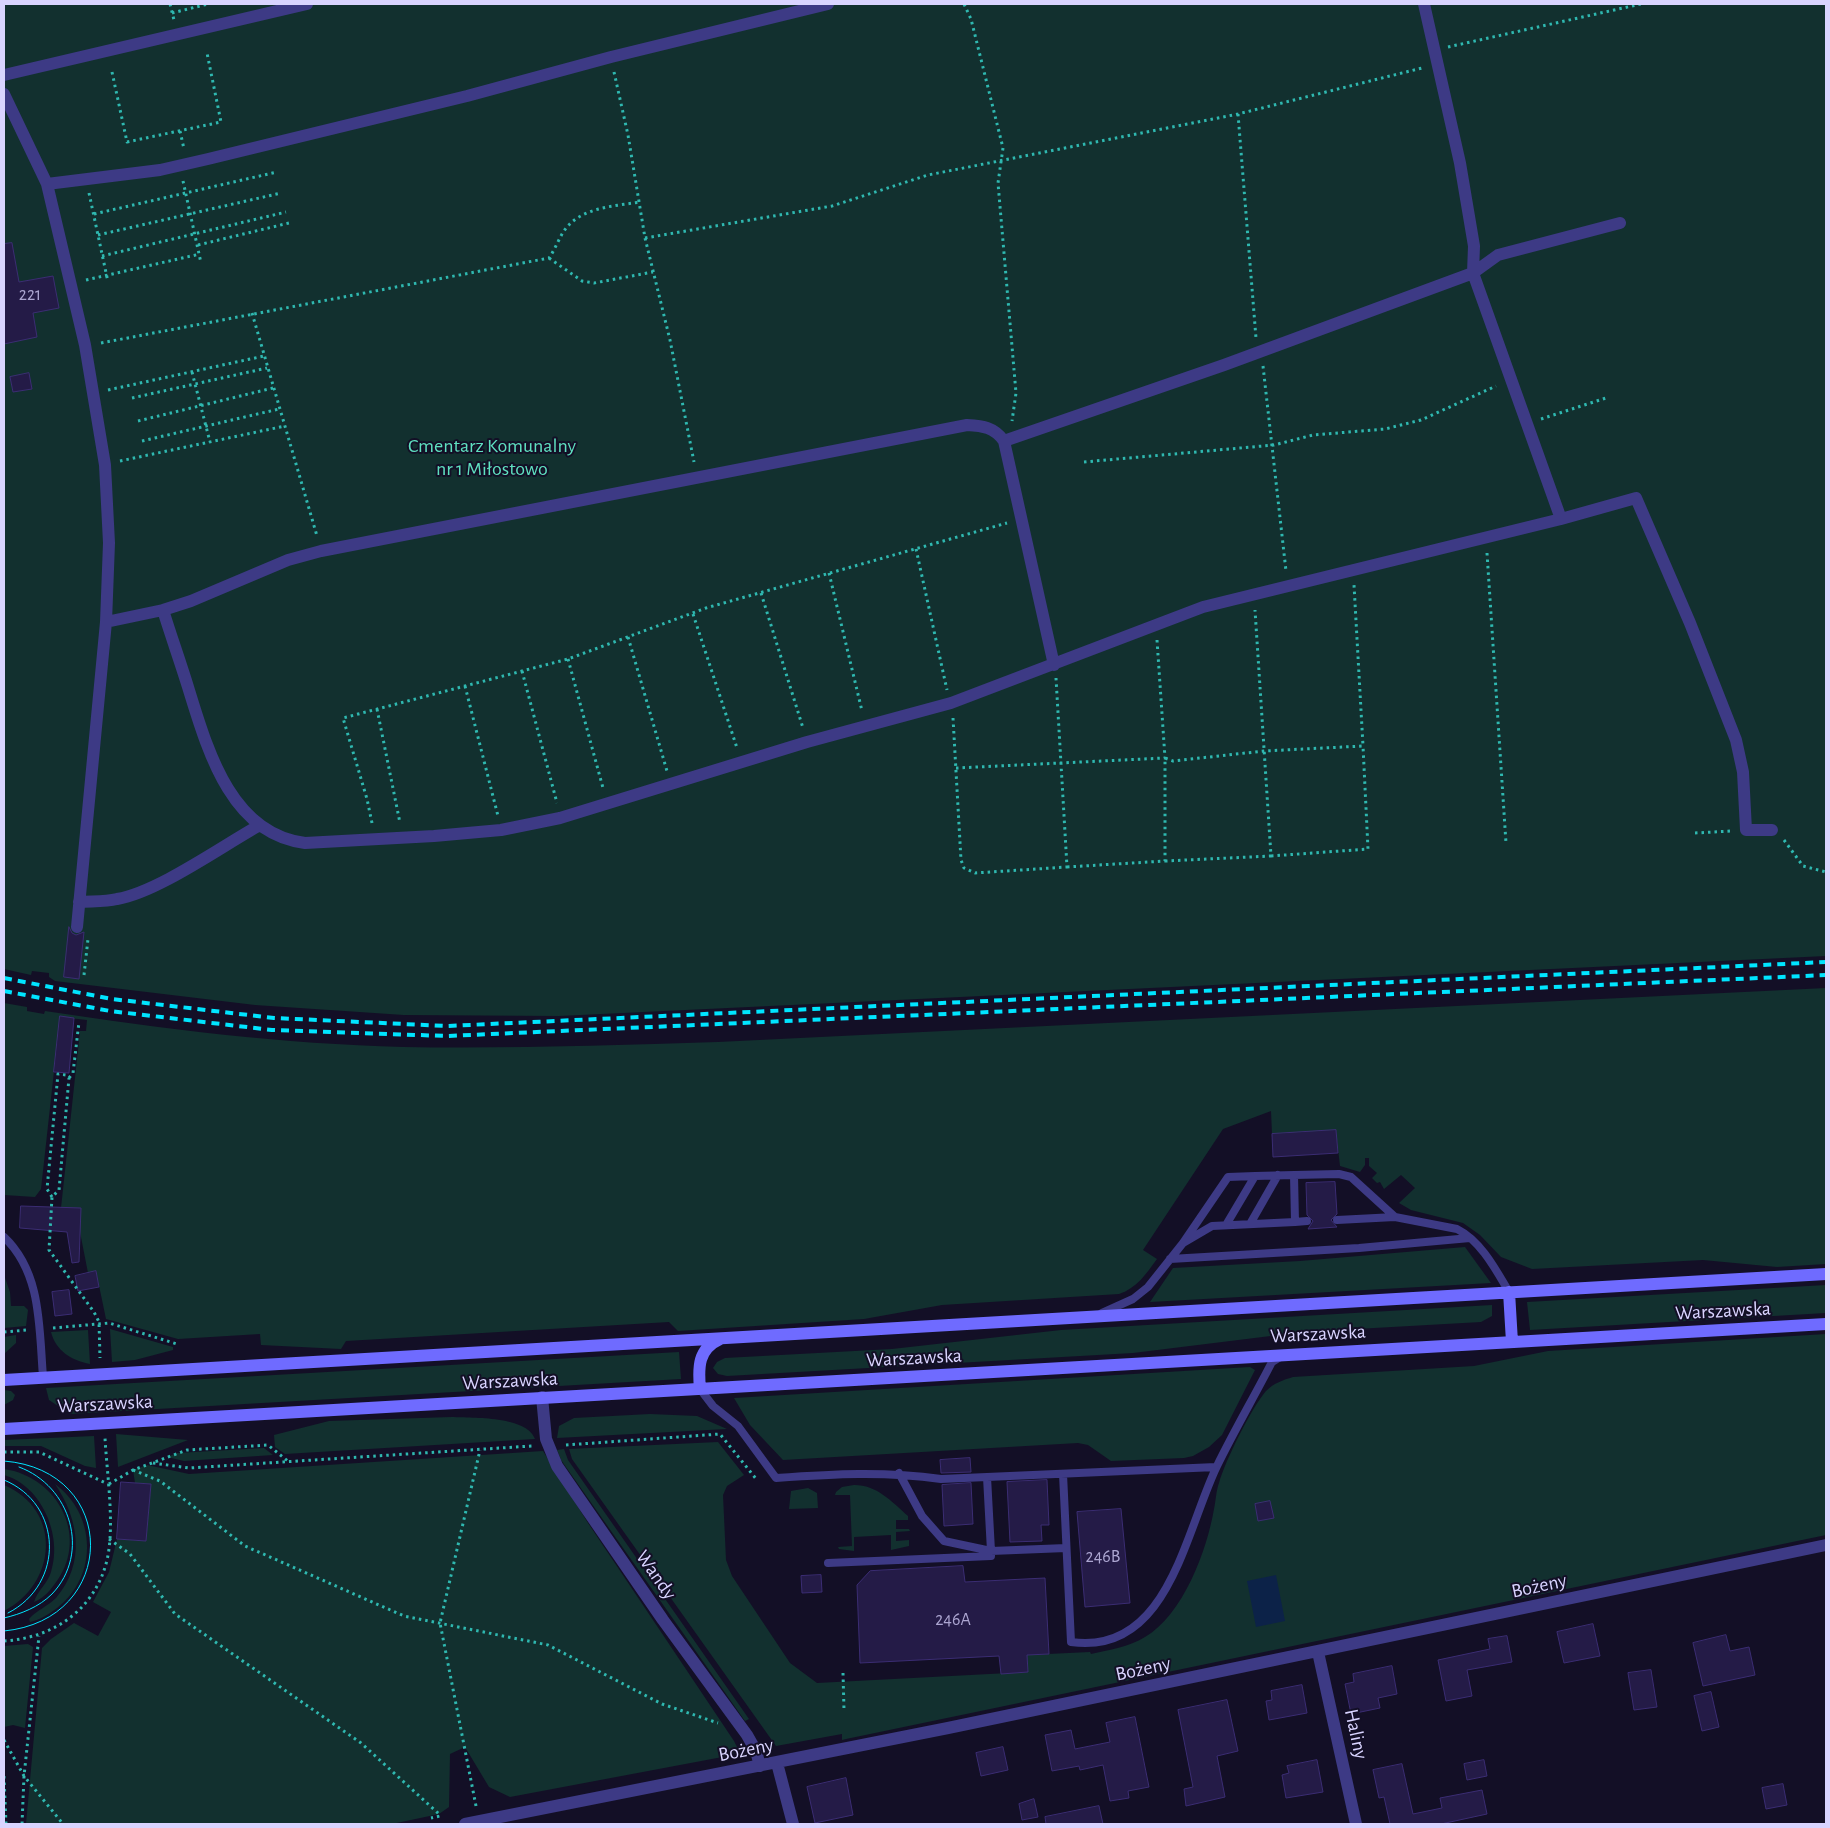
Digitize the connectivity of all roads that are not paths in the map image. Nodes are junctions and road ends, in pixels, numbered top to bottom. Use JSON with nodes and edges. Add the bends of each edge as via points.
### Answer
{"nodes":[{"id":1,"x":307,"y":4,"type":"edge"},
{"id":2,"x":828,"y":4,"type":"edge"},
{"id":3,"x":1424,"y":4,"type":"edge"},
{"id":4,"x":4,"y":75,"type":"edge"},
{"id":5,"x":4,"y":94,"type":"edge"},
{"id":6,"x":47,"y":184,"type":"junction"},
{"id":7,"x":1620,"y":223,"type":"dead end"},
{"id":8,"x":1473,"y":273,"type":"junction"},
{"id":9,"x":1004,"y":441,"type":"junction"},
{"id":10,"x":1560,"y":519,"type":"junction"},
{"id":11,"x":163,"y":610,"type":"junction"},
{"id":12,"x":106,"y":622,"type":"junction"},
{"id":13,"x":1054,"y":665,"type":"junction"},
{"id":14,"x":260,"y":825,"type":"junction"},
{"id":15,"x":1772,"y":830,"type":"road end"},
{"id":16,"x":79,"y":902,"type":"junction"},
{"id":17,"x":77,"y":927,"type":"dead end"},
{"id":18,"x":1294,"y":1175,"type":"junction"},
{"id":19,"x":1255,"y":1176,"type":"junction"},
{"id":20,"x":1278,"y":1176,"type":"junction"},
{"id":21,"x":1395,"y":1217,"type":"junction"},
{"id":22,"x":1337,"y":1220,"type":"dead end"},
{"id":23,"x":1295,"y":1222,"type":"junction"},
{"id":24,"x":1307,"y":1222,"type":"dead end"},
{"id":25,"x":1250,"y":1224,"type":"junction"},
{"id":26,"x":1226,"y":1225,"type":"junction"},
{"id":27,"x":4,"y":1237,"type":"edge"},
{"id":28,"x":1470,"y":1238,"type":"junction"},
{"id":29,"x":1183,"y":1242,"type":"junction"},
{"id":30,"x":1170,"y":1259,"type":"junction"},
{"id":31,"x":1826,"y":1274,"type":"edge"},
{"id":32,"x":1510,"y":1292,"type":"junction"},
{"id":33,"x":1088,"y":1317,"type":"junction"},
{"id":34,"x":1826,"y":1324,"type":"edge"},
{"id":35,"x":722,"y":1338,"type":"junction"},
{"id":36,"x":1512,"y":1342,"type":"junction"},
{"id":37,"x":1290,"y":1354,"type":"junction"},
{"id":38,"x":43,"y":1377,"type":"junction"},
{"id":39,"x":4,"y":1380,"type":"edge"},
{"id":40,"x":700,"y":1388,"type":"junction"},
{"id":41,"x":542,"y":1397,"type":"junction"},
{"id":42,"x":4,"y":1429,"type":"edge"},
{"id":43,"x":1216,"y":1467,"type":"junction"},
{"id":44,"x":899,"y":1473,"type":"junction"},
{"id":45,"x":1062,"y":1474,"type":"junction"},
{"id":46,"x":987,"y":1477,"type":"junction"},
{"id":47,"x":1826,"y":1545,"type":"edge"},
{"id":48,"x":1066,"y":1548,"type":"junction"},
{"id":49,"x":991,"y":1551,"type":"junction"},
{"id":50,"x":828,"y":1563,"type":"dead end"},
{"id":51,"x":1318,"y":1652,"type":"junction"},
{"id":52,"x":777,"y":1763,"type":"junction"},
{"id":53,"x":760,"y":1766,"type":"junction"},
{"id":54,"x":474,"y":1823,"type":"edge"},
{"id":55,"x":792,"y":1824,"type":"edge"},
{"id":56,"x":1356,"y":1824,"type":"edge"}],
"edges":[{"from":1,"to":4,"type":"street"},
{"from":2,"to":6,"type":"street","via":[[180,165]]},
{"from":3,"to":8,"type":"street","via":[[1460,164],[1474,246]]},
{"from":5,"to":6,"type":"street"},
{"from":6,"to":12,"type":"street","via":[[85,346],[105,465],[109,543]]},
{"from":7,"to":8,"type":"street","via":[[1498,255]]},
{"from":8,"to":9,"type":"street"},
{"from":8,"to":10,"type":"street"},
{"from":9,"to":11,"type":"street","via":[[986,426],[967,425],[322,552],[288,560],[218,591]]},
{"from":9,"to":13,"type":"street"},
{"from":10,"to":13,"type":"street","via":[[1203,608]]},
{"from":10,"to":15,"type":"street","via":[[1636,498],[1736,740],[1743,772],[1746,830]]},
{"from":11,"to":12,"type":"street"},
{"from":11,"to":14,"type":"street","via":[[215,765],[238,802]]},
{"from":12,"to":16,"type":"street"},
{"from":13,"to":14,"type":"street","via":[[951,703],[808,742],[560,818],[501,830],[375,840],[296,842]]},
{"from":14,"to":16,"type":"street","via":[[139,892],[118,899]]},
{"from":16,"to":17,"type":"street"},
{"from":18,"to":20,"type":"lane"},
{"from":18,"to":21,"type":"lane","via":[[1339,1174],[1352,1177]]},
{"from":18,"to":23,"type":"lane"},
{"from":19,"to":20,"type":"lane"},
{"from":19,"to":26,"type":"lane"},
{"from":19,"to":29,"type":"lane","via":[[1228,1177]]},
{"from":20,"to":25,"type":"lane"},
{"from":21,"to":22,"type":"lane"},
{"from":21,"to":28,"type":"lane","via":[[1448,1226]]},
{"from":23,"to":24,"type":"lane"},
{"from":23,"to":25,"type":"lane"},
{"from":25,"to":26,"type":"lane"},
{"from":26,"to":29,"type":"lane","via":[[1212,1226]]},
{"from":27,"to":38,"type":"lane","via":[[20,1255],[31,1275]]},
{"from":28,"to":30,"type":"lane"},
{"from":28,"to":32,"type":"lane"},
{"from":29,"to":30,"type":"lane"},
{"from":30,"to":33,"type":"lane","via":[[1141,1293],[1113,1309]]},
{"from":31,"to":32,"type":"main road","name":"Warszawska"},
{"from":32,"to":33,"type":"main road","name":"Warszawska"},
{"from":32,"to":36,"type":"main road"},
{"from":33,"to":35,"type":"main road","name":"Warszawska"},
{"from":34,"to":36,"type":"main road","name":"Warszawska"},
{"from":35,"to":38,"type":"main road","name":"Warszawska"},
{"from":35,"to":40,"type":"main road","via":[[707,1347],[701,1356]]},
{"from":36,"to":37,"type":"main road","name":"Warszawska"},
{"from":37,"to":40,"type":"main road","name":"Warszawska"},
{"from":37,"to":43,"type":"lane","via":[[1272,1362]]},
{"from":38,"to":39,"type":"main road","name":"Warszawska"},
{"from":40,"to":41,"type":"main road","name":"Warszawska"},
{"from":40,"to":44,"type":"lane","via":[[707,1400],[738,1426],[776,1478]]},
{"from":41,"to":42,"type":"main road","name":"Warszawska"},
{"from":41,"to":53,"type":"street","name":"Wandy","via":[[548,1446],[557,1466],[747,1735]]},
{"from":43,"to":45,"type":"lane"},
{"from":43,"to":48,"type":"lane","via":[[1176,1568],[1153,1608],[1120,1638],[1090,1645],[1071,1642]]},
{"from":44,"to":46,"type":"lane","via":[[941,1479]]},
{"from":44,"to":49,"type":"lane","via":[[922,1516],[944,1541]]},
{"from":45,"to":46,"type":"lane"},
{"from":45,"to":48,"type":"lane"},
{"from":46,"to":49,"type":"lane"},
{"from":47,"to":51,"type":"street","name":"Bożeny"},
{"from":48,"to":49,"type":"lane"},
{"from":49,"to":50,"type":"lane","via":[[991,1556]]},
{"from":51,"to":52,"type":"street","name":"Bożeny"},
{"from":51,"to":56,"type":"street","name":"Haliny"},
{"from":52,"to":53,"type":"street","name":"Bożeny"},
{"from":52,"to":55,"type":"street"},
{"from":53,"to":54,"type":"street","name":"Bożeny"}]}
